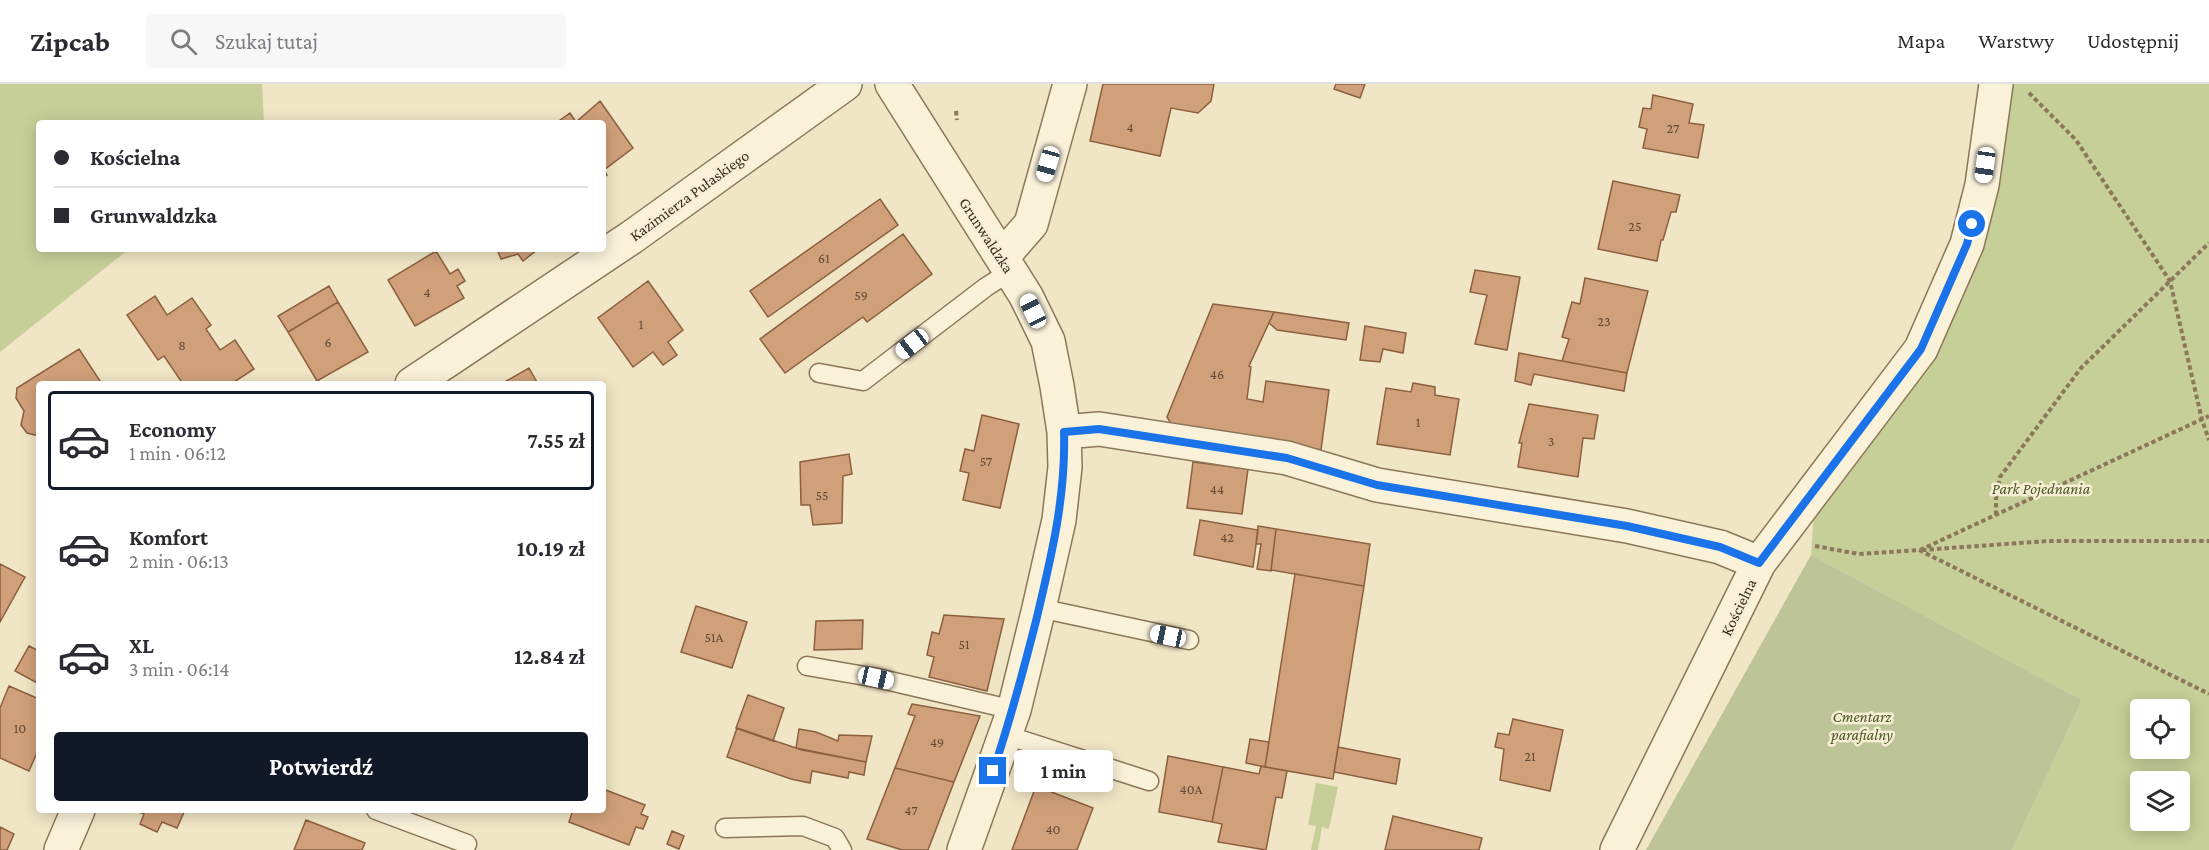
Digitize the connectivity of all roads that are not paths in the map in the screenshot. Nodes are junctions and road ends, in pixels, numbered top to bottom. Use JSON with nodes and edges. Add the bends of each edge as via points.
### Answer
{"nodes":[{"id":1,"x":845,"y":84,"type":"edge"},
{"id":2,"x":892,"y":84,"type":"edge"},
{"id":3,"x":1070,"y":84,"type":"edge"},
{"id":4,"x":1996,"y":84,"type":"edge"},
{"id":5,"x":1007,"y":264,"type":"junction"},
{"id":6,"x":819,"y":373,"type":"dead end"},
{"id":7,"x":416,"y":381,"type":"edge"},
{"id":8,"x":1064,"y":432,"type":"junction"},
{"id":9,"x":1759,"y":563,"type":"junction"},
{"id":10,"x":1039,"y":608,"type":"junction"},
{"id":11,"x":1189,"y":640,"type":"dead end"},
{"id":12,"x":807,"y":666,"type":"dead end"},
{"id":13,"x":1010,"y":722,"type":"junction"},
{"id":14,"x":1149,"y":781,"type":"dead end"},
{"id":15,"x":77,"y":813,"type":"edge"},
{"id":16,"x":384,"y":813,"type":"edge"},
{"id":17,"x":725,"y":828,"type":"dead end"},
{"id":18,"x":467,"y":844,"type":"dead end"},
{"id":19,"x":61,"y":850,"type":"edge"},
{"id":20,"x":842,"y":850,"type":"edge"},
{"id":21,"x":964,"y":850,"type":"edge"},
{"id":22,"x":1617,"y":850,"type":"edge"}],
"edges":[{"from":1,"to":7,"type":"street","name":"Kazimierza Pułaskiego","via":[[632,237]]},
{"from":2,"to":5,"type":"street","name":"Grunwaldzka"},
{"from":3,"to":5,"type":"street","via":[[1031,224]]},
{"from":4,"to":9,"type":"street","name":"Kościelna","via":[[1982,185],[1967,244],[1921,349]]},
{"from":5,"to":6,"type":"lane","via":[[986,287],[863,381]]},
{"from":5,"to":8,"type":"street","name":"Grunwaldzka","via":[[1048,341]]},
{"from":8,"to":9,"type":"street","via":[[1099,429],[1287,458],[1377,485],[1627,526],[1720,547]]},
{"from":8,"to":10,"type":"street","name":"Grunwaldzka","via":[[1059,520]]},
{"from":9,"to":22,"type":"street","name":"Kościelna"},
{"from":10,"to":11,"type":"lane"},
{"from":10,"to":13,"type":"street","name":"Grunwaldzka"},
{"from":12,"to":13,"type":"lane","via":[[876,678]]},
{"from":13,"to":14,"type":"lane"},
{"from":13,"to":21,"type":"street","name":"Grunwaldzka"},
{"from":15,"to":19,"type":"street"},
{"from":16,"to":18,"type":"lane"},
{"from":17,"to":20,"type":"lane","via":[[803,826],[835,838]]}]}
